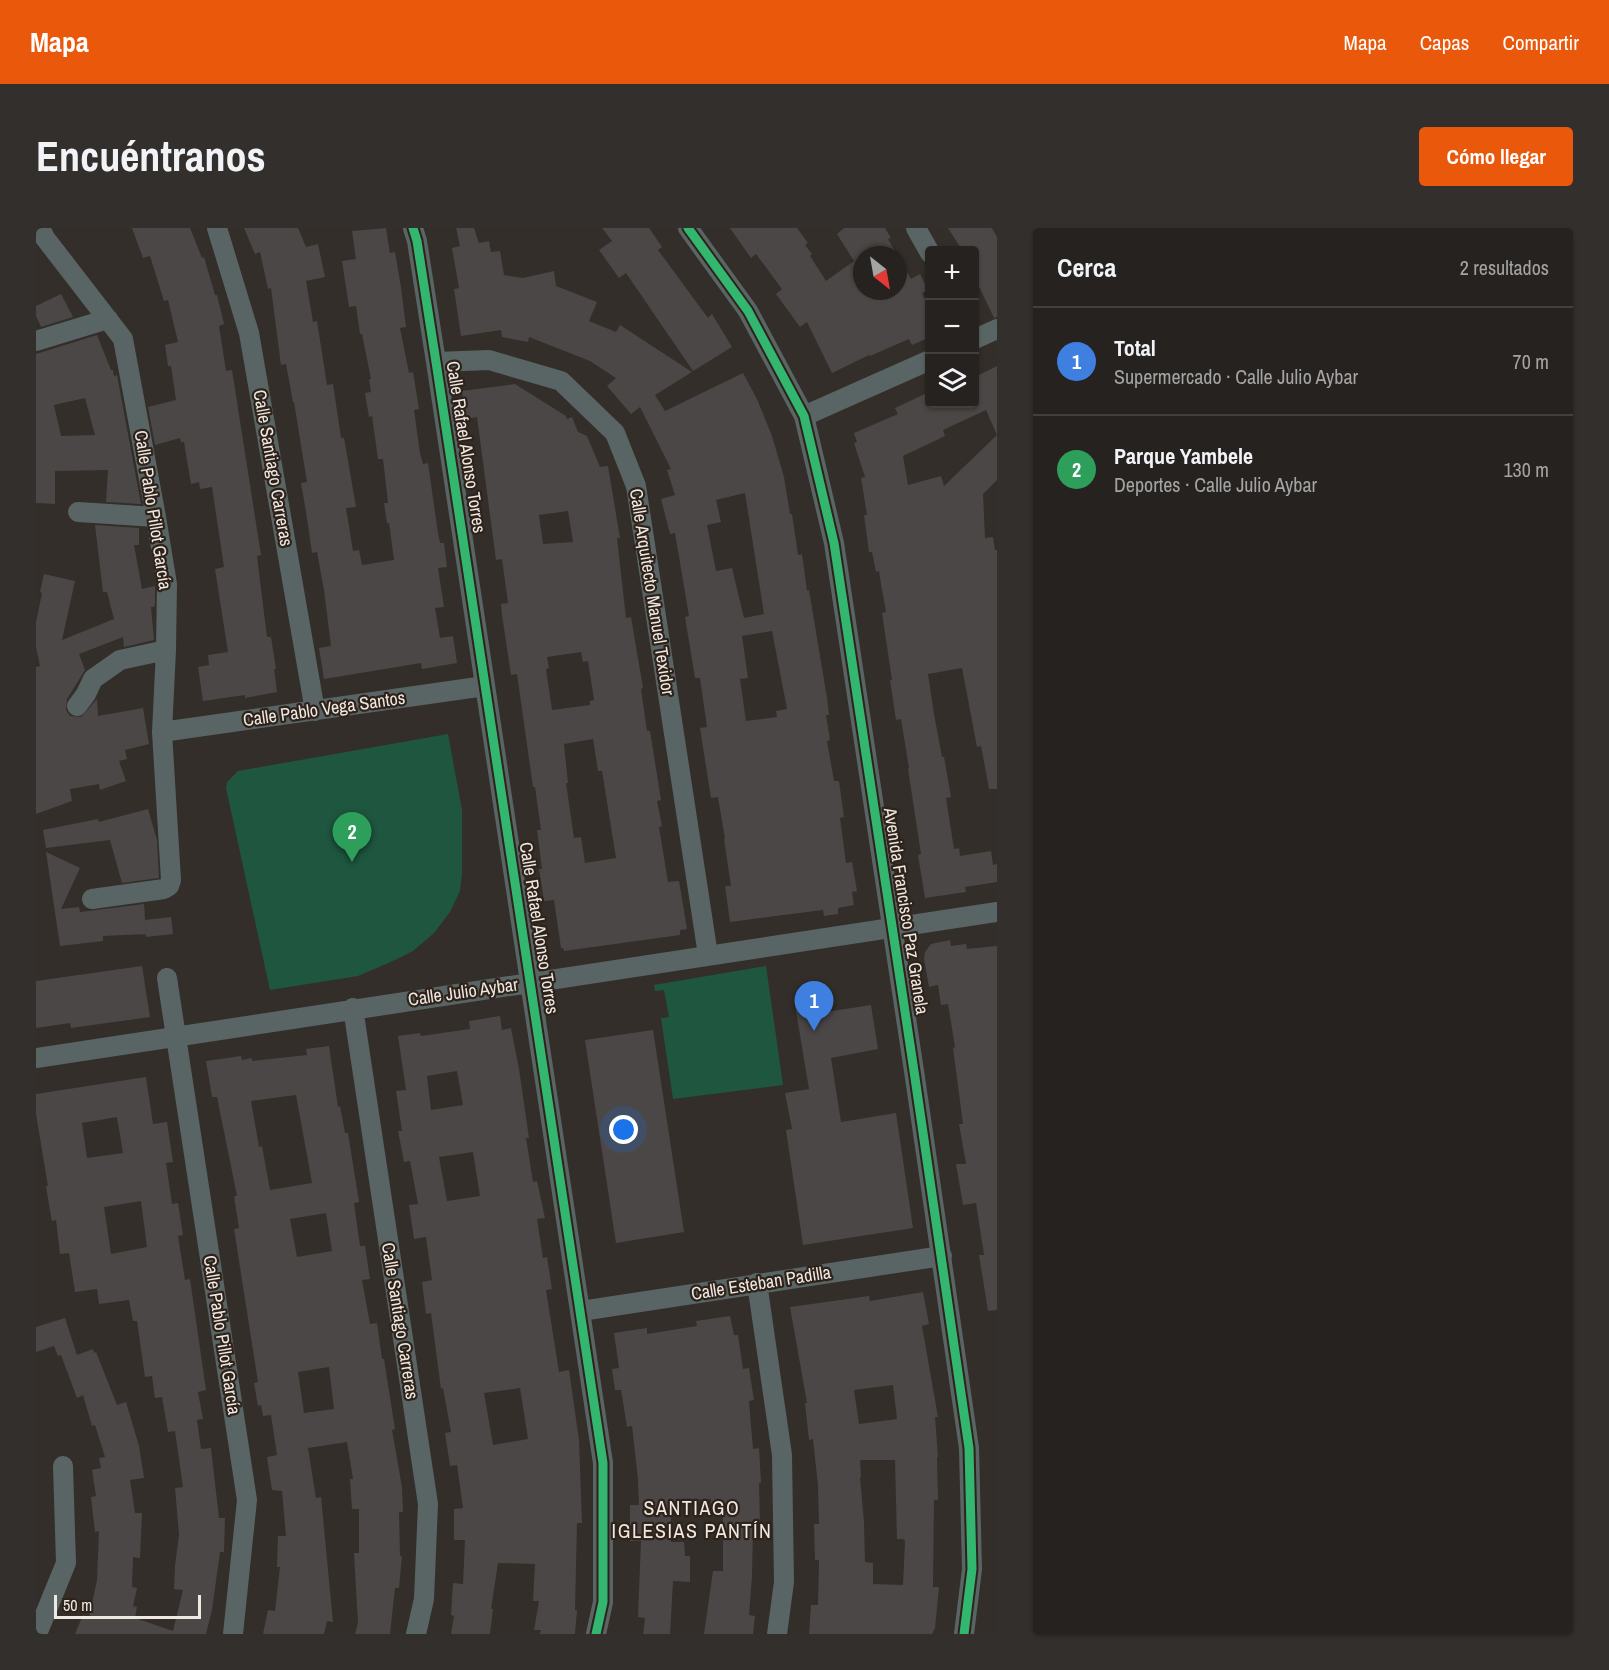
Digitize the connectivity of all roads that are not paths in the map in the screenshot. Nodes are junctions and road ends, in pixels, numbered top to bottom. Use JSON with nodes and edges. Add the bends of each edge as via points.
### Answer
{"nodes":[{"id":1,"x":40,"y":228,"type":"edge"},
{"id":2,"x":217,"y":228,"type":"edge"},
{"id":3,"x":413,"y":228,"type":"edge"},
{"id":4,"x":688,"y":228,"type":"edge"},
{"id":5,"x":916,"y":228,"type":"edge"},
{"id":6,"x":926,"y":246,"type":"edge"},
{"id":7,"x":108,"y":319,"type":"junction"},
{"id":8,"x":997,"y":329,"type":"edge"},
{"id":9,"x":979,"y":337,"type":"edge"},
{"id":10,"x":36,"y":341,"type":"edge"},
{"id":11,"x":436,"y":362,"type":"junction"},
{"id":12,"x":925,"y":362,"type":"edge"},
{"id":13,"x":804,"y":416,"type":"junction"},
{"id":14,"x":78,"y":512,"type":"dead end"},
{"id":15,"x":156,"y":517,"type":"junction"},
{"id":16,"x":166,"y":650,"type":"junction"},
{"id":17,"x":485,"y":686,"type":"junction"},
{"id":18,"x":77,"y":705,"type":"dead end"},
{"id":19,"x":315,"y":711,"type":"junction"},
{"id":20,"x":162,"y":732,"type":"junction"},
{"id":21,"x":92,"y":899,"type":"dead end"},
{"id":22,"x":997,"y":912,"type":"edge"},
{"id":23,"x":892,"y":928,"type":"junction"},
{"id":24,"x":708,"y":955,"type":"junction"},
{"id":25,"x":167,"y":978,"type":"dead end"},
{"id":26,"x":531,"y":982,"type":"junction"},
{"id":27,"x":353,"y":1008,"type":"junction"},
{"id":28,"x":176,"y":1036,"type":"junction"},
{"id":29,"x":36,"y":1058,"type":"edge"},
{"id":30,"x":942,"y":1256,"type":"junction"},
{"id":31,"x":757,"y":1283,"type":"junction"},
{"id":32,"x":580,"y":1311,"type":"junction"},
{"id":33,"x":63,"y":1466,"type":"dead end"},
{"id":34,"x":37,"y":1634,"type":"edge"},
{"id":35,"x":233,"y":1634,"type":"edge"},
{"id":36,"x":416,"y":1634,"type":"edge"},
{"id":37,"x":597,"y":1634,"type":"edge"},
{"id":38,"x":777,"y":1634,"type":"edge"},
{"id":39,"x":964,"y":1634,"type":"edge"}],
"edges":[{"from":1,"to":7,"type":"street","name":"Calle Pablo Pillot García"},
{"from":2,"to":19,"type":"street","name":"Calle Santiago Carreras","via":[[249,333]]},
{"from":3,"to":11,"type":"street","name":"Calle Rafael Alonso Torres"},
{"from":4,"to":13,"type":"street","name":"Avenida Francisco Paz Granela","via":[[748,311]]},
{"from":5,"to":6,"type":"street"},
{"from":7,"to":10,"type":"street"},
{"from":7,"to":15,"type":"street","name":"Calle Pablo Pillot García","via":[[123,339]]},
{"from":8,"to":9,"type":"street"},
{"from":11,"to":17,"type":"street","name":"Calle Rafael Alonso Torres"},
{"from":11,"to":24,"type":"street","name":"Calle Arquitecto Manuel Texidor","via":[[489,360],[561,381],[615,433],[636,486]]},
{"from":12,"to":13,"type":"street"},
{"from":13,"to":23,"type":"street","name":"Avenida Francisco Paz Granela","via":[[834,543]]},
{"from":14,"to":15,"type":"street"},
{"from":15,"to":16,"type":"street","name":"Calle Pablo Pillot García","via":[[167,584]]},
{"from":16,"to":18,"type":"street","via":[[120,660],[93,679]]},
{"from":16,"to":20,"type":"street","name":"Calle Pablo Pillot García"},
{"from":17,"to":19,"type":"street","name":"Calle Pablo Vega Santos"},
{"from":17,"to":26,"type":"street","name":"Calle Rafael Alonso Torres"},
{"from":19,"to":20,"type":"street","name":"Calle Pablo Vega Santos"},
{"from":20,"to":21,"type":"street","name":"Calle Pablo Pillot García","via":[[169,886]]},
{"from":22,"to":23,"type":"street","name":"Calle Julio Aybar"},
{"from":23,"to":24,"type":"street","name":"Calle Julio Aybar"},
{"from":23,"to":30,"type":"street","name":"Avenida Francisco Paz Granela"},
{"from":24,"to":26,"type":"street","name":"Calle Julio Aybar"},
{"from":25,"to":28,"type":"street","name":"Calle Pablo Pillot García"},
{"from":26,"to":27,"type":"street","name":"Calle Julio Aybar"},
{"from":26,"to":32,"type":"street","name":"Calle Rafael Alonso Torres"},
{"from":27,"to":28,"type":"street","name":"Calle Julio Aybar"},
{"from":27,"to":36,"type":"street","name":"Calle Santiago Carreras","via":[[428,1504],[424,1599]]},
{"from":28,"to":29,"type":"street","name":"Calle Julio Aybar"},
{"from":28,"to":35,"type":"street","name":"Calle Pablo Pillot García","via":[[247,1500]]},
{"from":30,"to":31,"type":"street","name":"Calle Esteban Padilla"},
{"from":30,"to":39,"type":"street","name":"Avenida Francisco Paz Granela","via":[[969,1448],[972,1569]]},
{"from":31,"to":32,"type":"street","name":"Calle Esteban Padilla"},
{"from":31,"to":38,"type":"street","via":[[782,1455],[784,1582]]},
{"from":32,"to":37,"type":"street","name":"Calle Rafael Alonso Torres","via":[[603,1463],[603,1602]]},
{"from":33,"to":34,"type":"street","via":[[66,1563]]}]}
